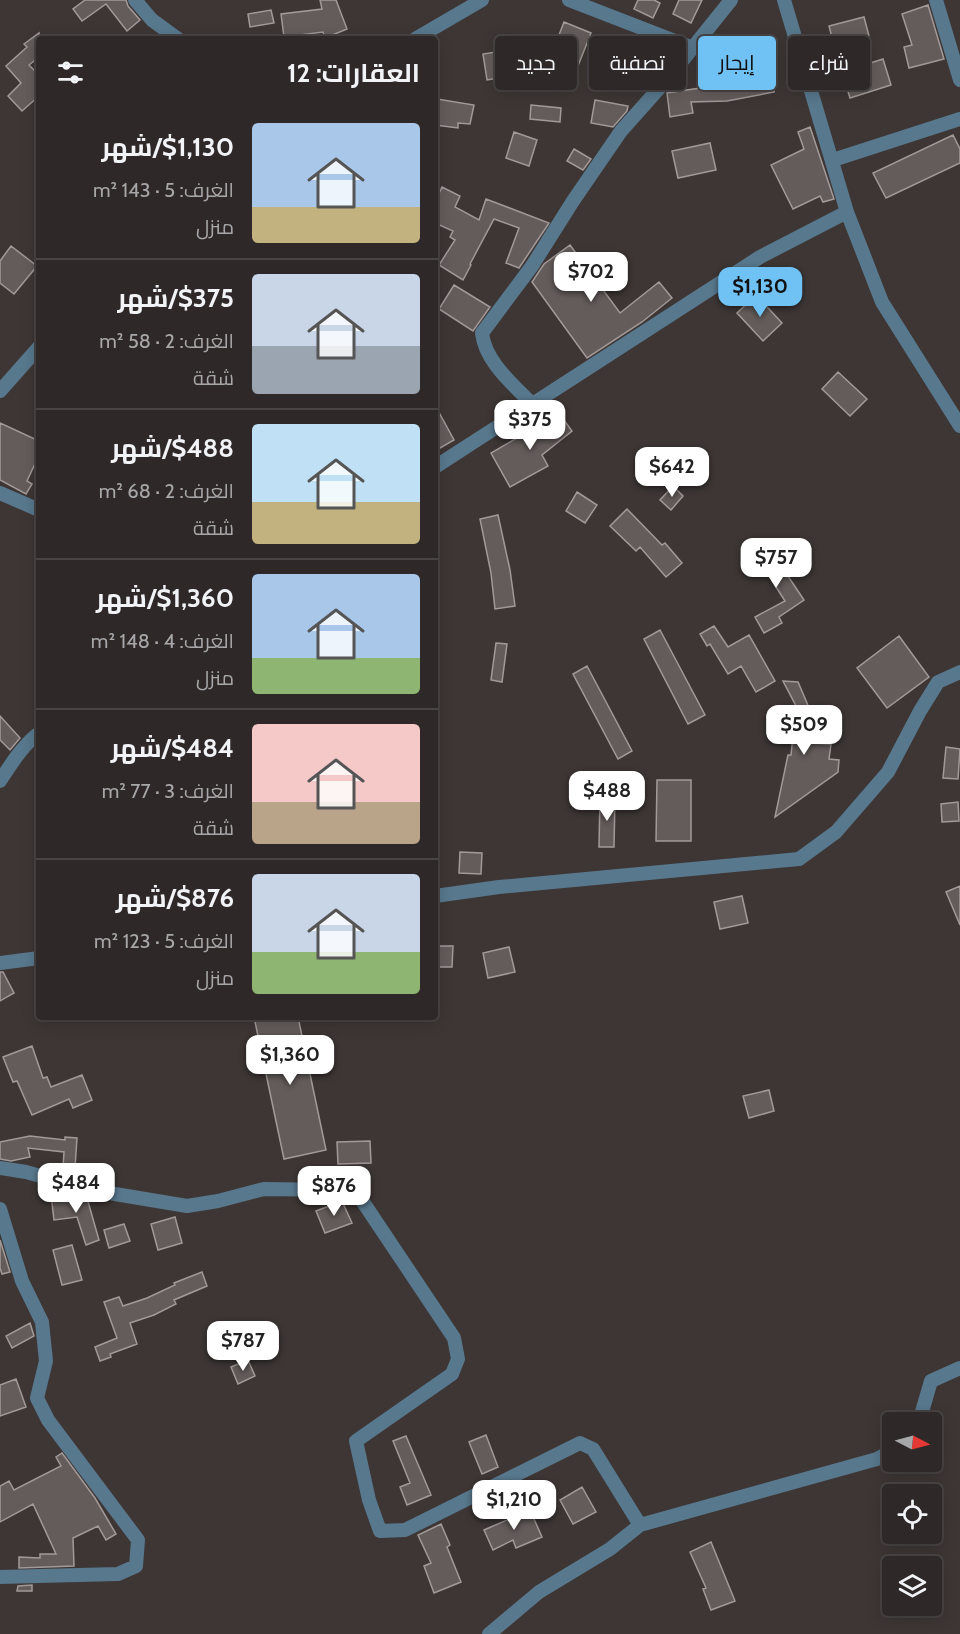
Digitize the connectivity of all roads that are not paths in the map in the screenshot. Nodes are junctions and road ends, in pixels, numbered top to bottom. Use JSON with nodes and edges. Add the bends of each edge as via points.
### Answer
{"nodes":[{"id":1,"x":135,"y":0,"type":"edge"},
{"id":2,"x":482,"y":0,"type":"edge"},
{"id":3,"x":569,"y":0,"type":"edge"},
{"id":4,"x":731,"y":0,"type":"edge"},
{"id":5,"x":784,"y":0,"type":"edge"},
{"id":6,"x":936,"y":0,"type":"edge"},
{"id":7,"x":174,"y":36,"type":"edge"},
{"id":8,"x":420,"y":36,"type":"edge"},
{"id":9,"x":693,"y":48,"type":"junction"},
{"id":10,"x":960,"y":80,"type":"edge"},
{"id":11,"x":960,"y":119,"type":"edge"},
{"id":12,"x":833,"y":160,"type":"junction"},
{"id":13,"x":847,"y":212,"type":"junction"},
{"id":14,"x":36,"y":350,"type":"edge"},
{"id":15,"x":0,"y":391,"type":"edge"},
{"id":16,"x":532,"y":404,"type":"junction"},
{"id":17,"x":960,"y":426,"type":"edge"},
{"id":18,"x":438,"y":465,"type":"edge"},
{"id":19,"x":0,"y":493,"type":"edge"},
{"id":20,"x":36,"y":509,"type":"edge"},
{"id":21,"x":960,"y":672,"type":"edge"},
{"id":22,"x":36,"y":735,"type":"edge"},
{"id":23,"x":0,"y":782,"type":"edge"},
{"id":24,"x":438,"y":896,"type":"edge"},
{"id":25,"x":36,"y":958,"type":"edge"},
{"id":26,"x":0,"y":963,"type":"edge"},
{"id":27,"x":0,"y":1168,"type":"edge"},
{"id":28,"x":0,"y":1209,"type":"edge"},
{"id":29,"x":960,"y":1368,"type":"edge"},
{"id":30,"x":922,"y":1412,"type":"edge"},
{"id":31,"x":882,"y":1456,"type":"edge"},
{"id":32,"x":640,"y":1525,"type":"junction"},
{"id":33,"x":0,"y":1577,"type":"edge"},
{"id":34,"x":489,"y":1634,"type":"edge"}],
"edges":[{"from":1,"to":7,"type":"street","via":[[152,20]]},
{"from":2,"to":8,"type":"street"},
{"from":3,"to":9,"type":"street"},
{"from":4,"to":9,"type":"street"},
{"from":5,"to":12,"type":"street"},
{"from":6,"to":10,"type":"street"},
{"from":9,"to":16,"type":"street","via":[[621,130],[532,266],[482,333],[489,355]]},
{"from":11,"to":12,"type":"street"},
{"from":12,"to":13,"type":"street"},
{"from":13,"to":16,"type":"street","via":[[760,257]]},
{"from":13,"to":17,"type":"street","via":[[882,302]]},
{"from":14,"to":15,"type":"street"},
{"from":16,"to":18,"type":"street"},
{"from":19,"to":20,"type":"street"},
{"from":21,"to":24,"type":"street","via":[[938,682],[888,772],[836,832],[799,859]]},
{"from":22,"to":23,"type":"street"},
{"from":25,"to":26,"type":"street"},
{"from":27,"to":32,"type":"street","via":[[91,1190],[187,1206],[264,1190],[337,1190],[361,1199],[454,1338],[458,1359],[452,1374],[356,1442],[380,1531],[405,1530],[580,1443],[593,1449]]},
{"from":28,"to":33,"type":"street","via":[[22,1281],[42,1322],[46,1361],[37,1398],[48,1420],[138,1540],[136,1566],[118,1574]]},
{"from":29,"to":30,"type":"street","via":[[931,1381]]},
{"from":31,"to":32,"type":"street"},
{"from":32,"to":34,"type":"street","via":[[610,1550],[539,1592]]}]}
